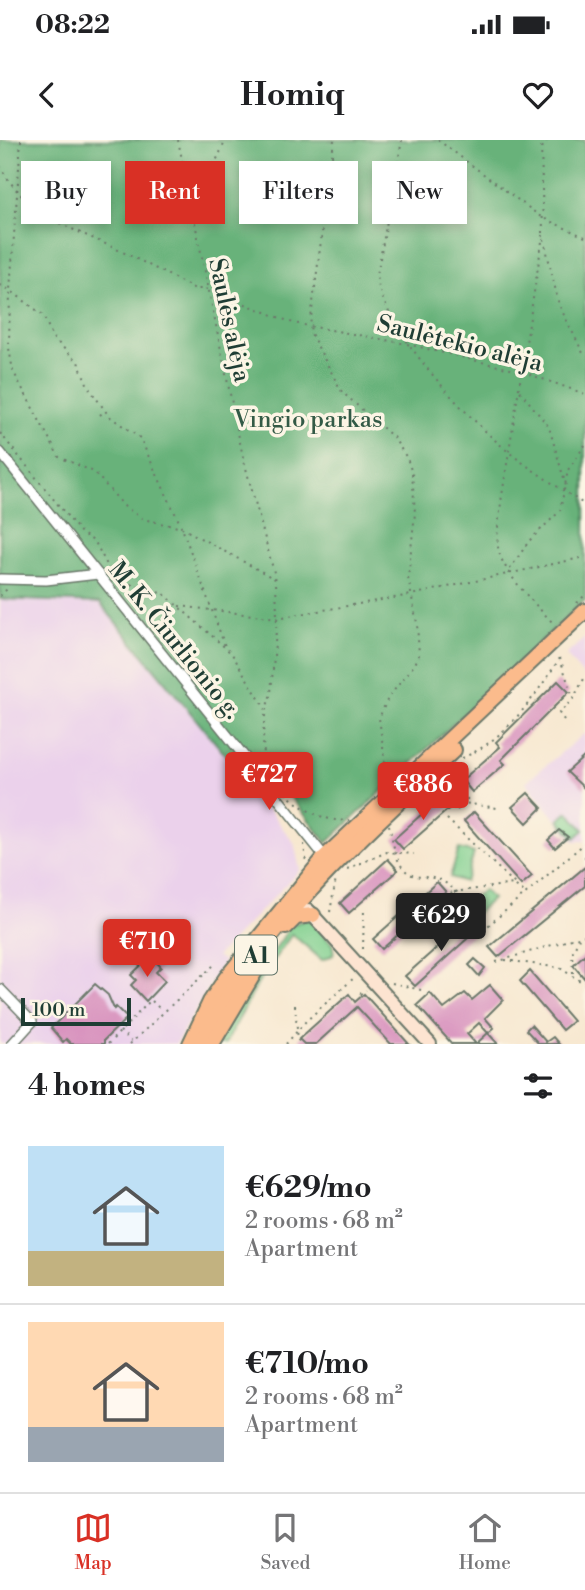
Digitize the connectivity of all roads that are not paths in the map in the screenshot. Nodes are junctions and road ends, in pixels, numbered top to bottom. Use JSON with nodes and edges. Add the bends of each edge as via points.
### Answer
{"nodes":[{"id":1,"x":0,"y":452,"type":"edge"},
{"id":2,"x":98,"y":575,"type":"junction"},
{"id":3,"x":0,"y":579,"type":"edge"},
{"id":4,"x":585,"y":611,"type":"edge"},
{"id":5,"x":585,"y":624,"type":"edge"},
{"id":6,"x":323,"y":854,"type":"junction"},
{"id":7,"x":297,"y":897,"type":"junction"},
{"id":8,"x":313,"y":915,"type":"junction"},
{"id":9,"x":283,"y":930,"type":"junction"},
{"id":10,"x":255,"y":956,"type":"junction"},
{"id":11,"x":0,"y":989,"type":"edge"},
{"id":12,"x":214,"y":1007,"type":"junction"},
{"id":13,"x":12,"y":1044,"type":"edge"},
{"id":14,"x":182,"y":1044,"type":"edge"},
{"id":15,"x":190,"y":1044,"type":"edge"},
{"id":16,"x":201,"y":1044,"type":"edge"},
{"id":17,"x":210,"y":1044,"type":"edge"},
{"id":18,"x":430,"y":1044,"type":"edge"}],
"edges":[{"from":1,"to":2,"type":"street","name":"M. K. Čiurlionio g."},
{"from":2,"to":3,"type":"street"},
{"from":2,"to":6,"type":"street","name":"M. K. Čiurlionio g."},
{"from":4,"to":6,"type":"highway","number":"A1"},
{"from":5,"to":7,"type":"highway","number":"A1"},
{"from":6,"to":7,"type":"highway","number":"A1"},
{"from":7,"to":8,"type":"main road"},
{"from":7,"to":10,"type":"highway","number":"A1"},
{"from":7,"to":12,"type":"highway","number":"A1"},
{"from":8,"to":9,"type":"highway","via":[[296,917]]},
{"from":8,"to":18,"type":"main road"},
{"from":9,"to":10,"type":"highway"},
{"from":9,"to":17,"type":"highway"},
{"from":10,"to":12,"type":"highway","number":"A1"},
{"from":11,"to":13,"type":"street","via":[[32,1022]]},
{"from":12,"to":14,"type":"highway"},
{"from":12,"to":15,"type":"highway","number":"A1"},
{"from":12,"to":16,"type":"highway","number":"A1"},
{"from":12,"to":17,"type":"highway"}]}
